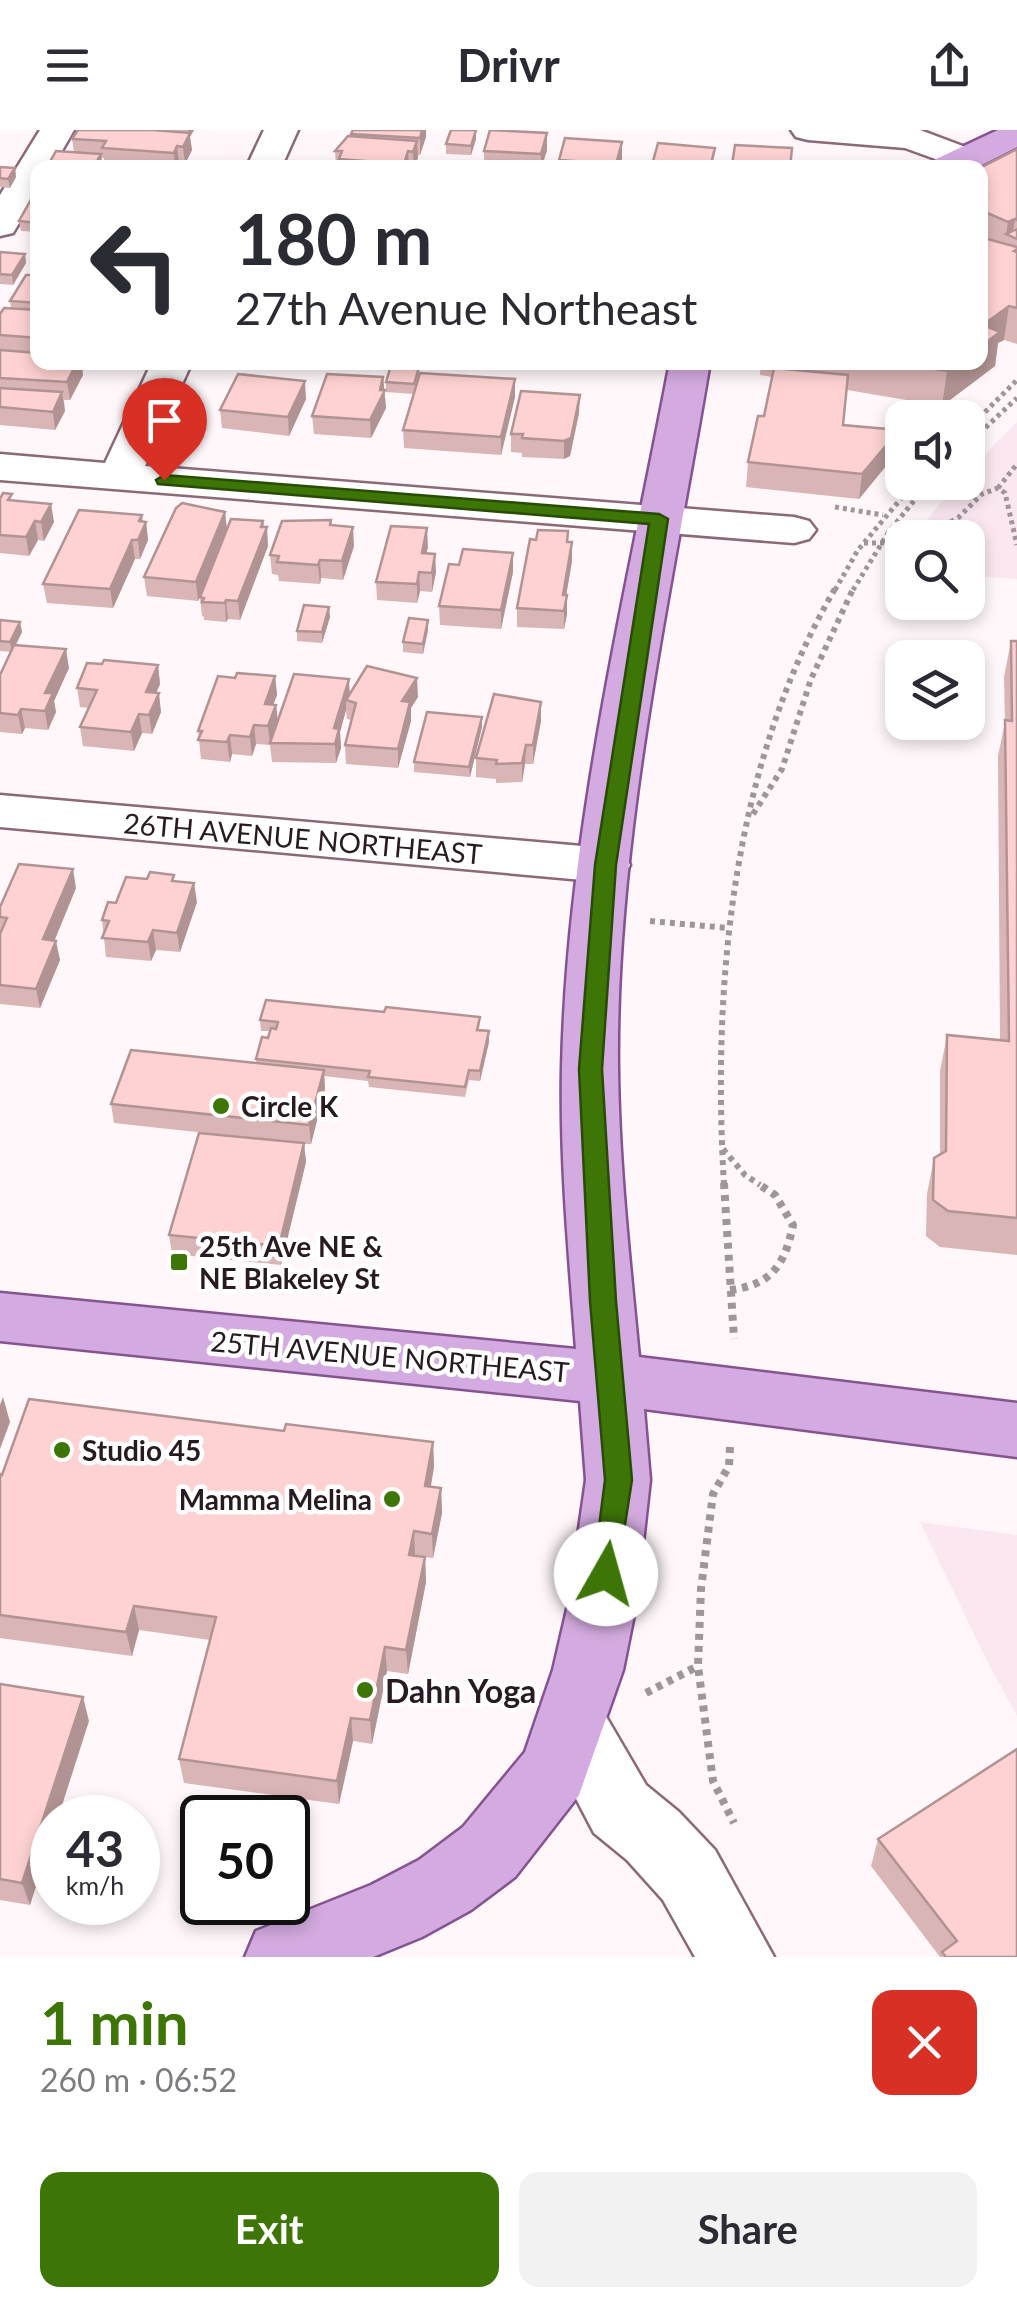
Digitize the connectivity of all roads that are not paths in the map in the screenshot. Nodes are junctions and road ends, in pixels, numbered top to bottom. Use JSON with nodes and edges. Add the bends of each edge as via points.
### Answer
{"nodes":[{"id":1,"x":57,"y":130,"type":"edge"},
{"id":2,"x":281,"y":130,"type":"edge"},
{"id":3,"x":808,"y":130,"type":"edge"},
{"id":4,"x":1017,"y":134,"type":"edge"},
{"id":5,"x":39,"y":160,"type":"edge"},
{"id":6,"x":267,"y":160,"type":"edge"},
{"id":7,"x":950,"y":160,"type":"edge"},
{"id":8,"x":961,"y":160,"type":"edge"},
{"id":9,"x":30,"y":175,"type":"edge"},
{"id":10,"x":0,"y":224,"type":"edge"},
{"id":11,"x":168,"y":370,"type":"edge"},
{"id":12,"x":688,"y":370,"type":"edge"},
{"id":13,"x":0,"y":467,"type":"edge"},
{"id":14,"x":119,"y":477,"type":"junction"},
{"id":15,"x":659,"y":519,"type":"junction"},
{"id":16,"x":794,"y":530,"type":"dead end"},
{"id":17,"x":0,"y":812,"type":"edge"},
{"id":18,"x":605,"y":865,"type":"junction"},
{"id":19,"x":0,"y":1317,"type":"edge"},
{"id":20,"x":611,"y":1378,"type":"junction"},
{"id":21,"x":1017,"y":1430,"type":"edge"},
{"id":22,"x":572,"y":1724,"type":"junction"},
{"id":23,"x":283,"y":1957,"type":"edge"},
{"id":24,"x":736,"y":1957,"type":"edge"}],
"edges":[{"from":1,"to":5,"type":"street"},
{"from":2,"to":6,"type":"street"},
{"from":3,"to":7,"type":"street","via":[[910,138]]},
{"from":4,"to":8,"type":"main road"},
{"from":9,"to":10,"type":"street"},
{"from":11,"to":14,"type":"street"},
{"from":12,"to":15,"type":"main road"},
{"from":13,"to":14,"type":"street"},
{"from":14,"to":15,"type":"street"},
{"from":15,"to":16,"type":"street"},
{"from":15,"to":18,"type":"main road"},
{"from":17,"to":18,"type":"street","name":"26TH AVENUE NORTHEAST"},
{"from":18,"to":20,"type":"main road","via":[[590,1069]]},
{"from":19,"to":20,"type":"main road","name":"25TH AVENUE NORTHEAST"},
{"from":20,"to":21,"type":"main road","name":"25TH AVENUE NORTHEAST"},
{"from":20,"to":22,"type":"main road","via":[[618,1480],[602,1605]]},
{"from":22,"to":23,"type":"main road","via":[[554,1770],[489,1852],[396,1911]]},
{"from":22,"to":24,"type":"street","via":[[620,1809],[689,1875]]}]}
